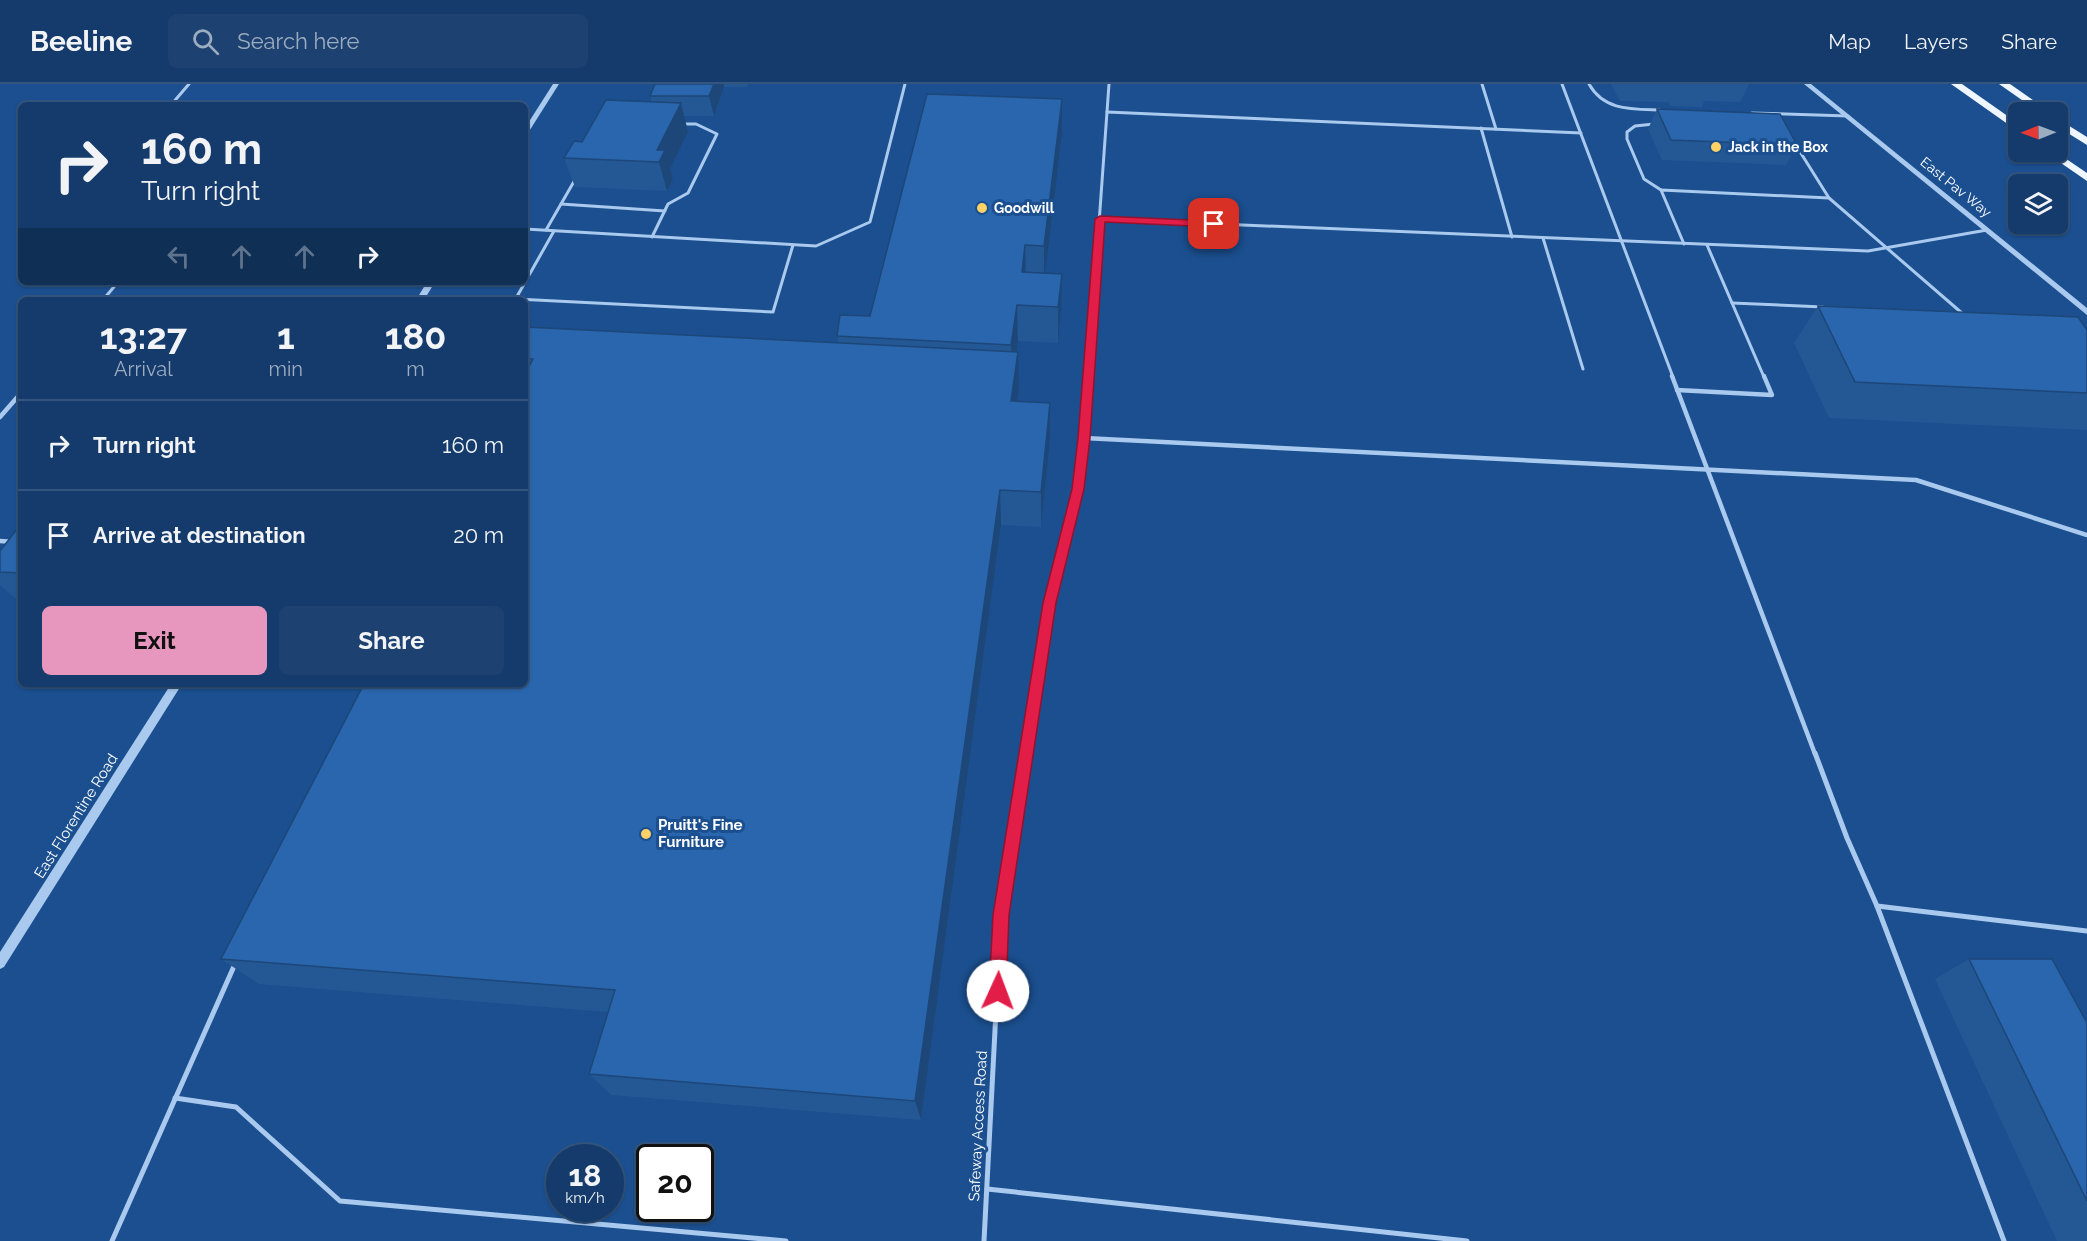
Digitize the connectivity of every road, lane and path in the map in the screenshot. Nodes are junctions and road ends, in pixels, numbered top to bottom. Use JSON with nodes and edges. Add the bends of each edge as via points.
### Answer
{"nodes":[{"id":1,"x":189,"y":84,"type":"edge"},
{"id":2,"x":556,"y":84,"type":"edge"},
{"id":3,"x":905,"y":84,"type":"edge"},
{"id":4,"x":1109,"y":84,"type":"edge"},
{"id":5,"x":1482,"y":84,"type":"edge"},
{"id":6,"x":1562,"y":84,"type":"edge"},
{"id":7,"x":1589,"y":84,"type":"edge"},
{"id":8,"x":1808,"y":84,"type":"edge"},
{"id":9,"x":1956,"y":84,"type":"edge"},
{"id":10,"x":2004,"y":84,"type":"edge"},
{"id":11,"x":174,"y":102,"type":"edge"},
{"id":12,"x":2030,"y":102,"type":"edge"},
{"id":13,"x":1669,"y":110,"type":"edge"},
{"id":14,"x":1107,"y":112,"type":"junction"},
{"id":15,"x":1749,"y":113,"type":"edge"},
{"id":16,"x":1848,"y":116,"type":"junction"},
{"id":17,"x":2008,"y":121,"type":"edge"},
{"id":18,"x":674,"y":123,"type":"edge"},
{"id":19,"x":1655,"y":124,"type":"dead end"},
{"id":20,"x":528,"y":128,"type":"edge"},
{"id":21,"x":1481,"y":128,"type":"junction"},
{"id":22,"x":1496,"y":129,"type":"junction"},
{"id":23,"x":2068,"y":129,"type":"edge"},
{"id":24,"x":1581,"y":133,"type":"junction"},
{"id":25,"x":1791,"y":138,"type":"edge"},
{"id":26,"x":2087,"y":142,"type":"edge"},
{"id":27,"x":2064,"y":162,"type":"edge"},
{"id":28,"x":578,"y":173,"type":"edge"},
{"id":29,"x":2087,"y":178,"type":"edge"},
{"id":30,"x":1661,"y":190,"type":"junction"},
{"id":31,"x":1829,"y":198,"type":"junction"},
{"id":32,"x":561,"y":204,"type":"junction"},
{"id":33,"x":665,"y":211,"type":"junction"},
{"id":34,"x":1100,"y":219,"type":"junction"},
{"id":35,"x":528,"y":229,"type":"edge"},
{"id":36,"x":546,"y":230,"type":"junction"},
{"id":37,"x":1987,"y":230,"type":"junction"},
{"id":38,"x":554,"y":231,"type":"junction"},
{"id":39,"x":652,"y":237,"type":"junction"},
{"id":40,"x":1512,"y":237,"type":"junction"},
{"id":41,"x":1543,"y":238,"type":"junction"},
{"id":42,"x":1623,"y":241,"type":"junction"},
{"id":43,"x":1684,"y":244,"type":"junction"},
{"id":44,"x":793,"y":245,"type":"junction"},
{"id":45,"x":1707,"y":245,"type":"junction"},
{"id":46,"x":1887,"y":248,"type":"junction"},
{"id":47,"x":528,"y":277,"type":"edge"},
{"id":48,"x":116,"y":285,"type":"edge"},
{"id":49,"x":106,"y":297,"type":"edge"},
{"id":50,"x":528,"y":301,"type":"edge"},
{"id":51,"x":1732,"y":303,"type":"junction"},
{"id":52,"x":1825,"y":307,"type":"edge"},
{"id":53,"x":2087,"y":312,"type":"edge"},
{"id":54,"x":1952,"y":314,"type":"edge"},
{"id":55,"x":1582,"y":369,"type":"dead end"},
{"id":56,"x":1677,"y":390,"type":"junction"},
{"id":57,"x":18,"y":396,"type":"edge"},
{"id":58,"x":0,"y":417,"type":"edge"},
{"id":59,"x":1084,"y":438,"type":"junction"},
{"id":60,"x":1707,"y":469,"type":"junction"},
{"id":61,"x":2087,"y":536,"type":"edge"},
{"id":62,"x":18,"y":538,"type":"edge"},
{"id":63,"x":0,"y":541,"type":"edge"},
{"id":64,"x":175,"y":687,"type":"edge"},
{"id":65,"x":1877,"y":906,"type":"junction"},
{"id":66,"x":2087,"y":931,"type":"edge"},
{"id":67,"x":238,"y":958,"type":"edge"},
{"id":68,"x":0,"y":963,"type":"edge"},
{"id":69,"x":175,"y":1098,"type":"junction"},
{"id":70,"x":987,"y":1189,"type":"junction"},
{"id":71,"x":112,"y":1241,"type":"edge"},
{"id":72,"x":786,"y":1241,"type":"edge"},
{"id":73,"x":984,"y":1241,"type":"edge"},
{"id":74,"x":1467,"y":1241,"type":"edge"},
{"id":75,"x":2004,"y":1241,"type":"edge"}],
"edges":[{"from":1,"to":11,"type":"lane"},
{"from":2,"to":20,"type":"street"},
{"from":3,"to":44,"type":"lane","via":[[870,222],[816,246]]},
{"from":4,"to":14,"type":"lane","name":"Safeway Access Road"},
{"from":5,"to":22,"type":"lane"},
{"from":6,"to":24,"type":"lane"},
{"from":7,"to":13,"type":"lane","via":[[1606,104],[1623,109]]},
{"from":8,"to":16,"type":"street","name":"East Pav Way"},
{"from":9,"to":17,"type":"main road"},
{"from":10,"to":12,"type":"main road"},
{"from":14,"to":21,"type":"lane"},
{"from":14,"to":34,"type":"lane","name":"Safeway Access Road"},
{"from":15,"to":16,"type":"lane"},
{"from":16,"to":37,"type":"street","name":"East Pav Way"},
{"from":18,"to":33,"type":"lane","via":[[696,124],[717,134],[688,193],[668,204]]},
{"from":19,"to":30,"type":"lane","via":[[1635,126],[1627,132],[1627,139],[1644,179]]},
{"from":21,"to":22,"type":"lane"},
{"from":21,"to":40,"type":"lane"},
{"from":22,"to":24,"type":"lane"},
{"from":23,"to":26,"type":"main road"},
{"from":24,"to":42,"type":"lane"},
{"from":25,"to":31,"type":"lane"},
{"from":27,"to":29,"type":"main road"},
{"from":28,"to":32,"type":"lane"},
{"from":30,"to":31,"type":"lane"},
{"from":30,"to":43,"type":"lane"},
{"from":31,"to":46,"type":"lane"},
{"from":32,"to":33,"type":"lane"},
{"from":32,"to":36,"type":"lane"},
{"from":33,"to":39,"type":"lane"},
{"from":34,"to":40,"type":"lane"},
{"from":34,"to":59,"type":"lane","name":"Safeway Access Road"},
{"from":35,"to":36,"type":"lane"},
{"from":36,"to":38,"type":"lane"},
{"from":37,"to":46,"type":"lane"},
{"from":37,"to":53,"type":"street","name":"East Pav Way"},
{"from":38,"to":39,"type":"lane"},
{"from":38,"to":47,"type":"lane"},
{"from":39,"to":44,"type":"lane"},
{"from":40,"to":41,"type":"lane"},
{"from":41,"to":42,"type":"lane"},
{"from":41,"to":55,"type":"lane"},
{"from":42,"to":43,"type":"lane"},
{"from":42,"to":56,"type":"lane"},
{"from":43,"to":45,"type":"lane"},
{"from":44,"to":50,"type":"lane","via":[[773,312]]},
{"from":45,"to":46,"type":"lane","via":[[1868,251]]},
{"from":45,"to":51,"type":"lane"},
{"from":46,"to":54,"type":"lane","via":[[1964,314]]},
{"from":48,"to":49,"type":"lane"},
{"from":51,"to":52,"type":"lane"},
{"from":51,"to":56,"type":"lane","via":[[1772,395]]},
{"from":56,"to":60,"type":"lane"},
{"from":57,"to":58,"type":"lane"},
{"from":59,"to":60,"type":"lane"},
{"from":59,"to":70,"type":"lane","name":"Safeway Access Road","via":[[1078,489],[1050,603],[1001,915]]},
{"from":60,"to":61,"type":"lane","via":[[1916,480]]},
{"from":60,"to":65,"type":"lane","via":[[1847,838]]},
{"from":62,"to":63,"type":"lane","via":[[15,542]]},
{"from":64,"to":68,"type":"street","name":"East Florentine Road"},
{"from":65,"to":66,"type":"lane"},
{"from":65,"to":75,"type":"lane"},
{"from":67,"to":69,"type":"lane"},
{"from":69,"to":71,"type":"lane"},
{"from":69,"to":72,"type":"lane","via":[[236,1107],[340,1201]]},
{"from":70,"to":73,"type":"lane","name":"Safeway Access Road"},
{"from":70,"to":74,"type":"lane"}]}
